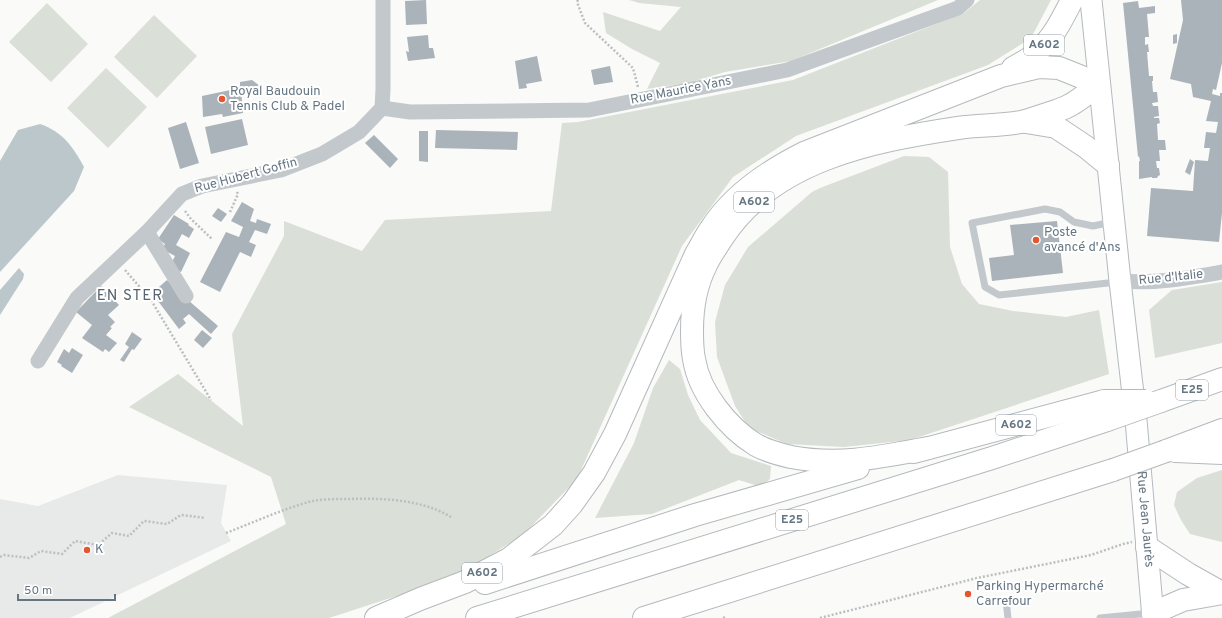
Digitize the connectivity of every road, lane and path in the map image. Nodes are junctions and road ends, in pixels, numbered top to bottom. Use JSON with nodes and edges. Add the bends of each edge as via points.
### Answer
{"nodes":[{"id":1,"x":383,"y":0,"type":"edge"},
{"id":2,"x":578,"y":0,"type":"edge"},
{"id":3,"x":967,"y":0,"type":"edge"},
{"id":4,"x":1072,"y":0,"type":"edge"},
{"id":5,"x":1091,"y":0,"type":"edge"},
{"id":6,"x":1001,"y":76,"type":"junction"},
{"id":7,"x":1099,"y":84,"type":"junction"},
{"id":8,"x":642,"y":99,"type":"junction"},
{"id":9,"x":382,"y":108,"type":"junction"},
{"id":10,"x":1022,"y":122,"type":"junction"},
{"id":11,"x":1108,"y":165,"type":"junction"},
{"id":12,"x":230,"y":180,"type":"junction"},
{"id":13,"x":176,"y":200,"type":"junction"},
{"id":14,"x":230,"y":212,"type":"dead end"},
{"id":15,"x":1113,"y":222,"type":"junction"},
{"id":16,"x":147,"y":232,"type":"junction"},
{"id":17,"x":212,"y":239,"type":"dead end"},
{"id":18,"x":117,"y":261,"type":"junction"},
{"id":19,"x":1222,"y":272,"type":"edge"},
{"id":20,"x":1120,"y":282,"type":"junction"},
{"id":21,"x":186,"y":296,"type":"dead end"},
{"id":22,"x":38,"y":361,"type":"dead end"},
{"id":23,"x":1222,"y":379,"type":"edge"},
{"id":24,"x":211,"y":400,"type":"dead end"},
{"id":25,"x":1106,"y":411,"type":"junction"},
{"id":26,"x":1222,"y":430,"type":"edge"},
{"id":27,"x":928,"y":448,"type":"junction"},
{"id":28,"x":1166,"y":451,"type":"junction"},
{"id":29,"x":1222,"y":453,"type":"edge"},
{"id":30,"x":452,"y":517,"type":"dead end"},
{"id":31,"x":205,"y":518,"type":"dead end"},
{"id":32,"x":226,"y":533,"type":"dead end"},
{"id":33,"x":1146,"y":543,"type":"junction"},
{"id":34,"x":0,"y":557,"type":"edge"},
{"id":35,"x":1222,"y":593,"type":"edge"},
{"id":36,"x":1006,"y":602,"type":"dead end"},
{"id":37,"x":1153,"y":615,"type":"edge"},
{"id":38,"x":376,"y":618,"type":"edge"},
{"id":39,"x":476,"y":618,"type":"edge"},
{"id":40,"x":644,"y":618,"type":"edge"},
{"id":41,"x":820,"y":618,"type":"edge"},
{"id":42,"x":1008,"y":618,"type":"edge"},
{"id":43,"x":1100,"y":618,"type":"edge"}],
"edges":[{"from":1,"to":9,"type":"street"},
{"from":2,"to":8,"type":"path","via":[[585,23],[633,68]]},
{"from":3,"to":8,"type":"street","name":"Rue Maurice Yans","via":[[958,8],[786,70]]},
{"from":4,"to":6,"type":"highway","number":"A602","via":[[1060,25],[1034,55]]},
{"from":5,"to":7,"type":"main road","name":"Rue Jean Jaurès"},
{"from":6,"to":7,"type":"highway","number":"A602","via":[[1039,67],[1059,68]]},
{"from":6,"to":38,"type":"highway","number":"A602","via":[[804,152],[747,189],[711,228],[696,254],[616,434],[594,473],[572,504],[553,525],[509,559],[465,582],[420,598]]},
{"from":7,"to":10,"type":"highway","number":"A602","via":[[1071,106]]},
{"from":7,"to":11,"type":"main road","name":"Rue Jean Jaurès"},
{"from":8,"to":9,"type":"street","name":"Rue Maurice Yans","via":[[589,110],[410,112]]},
{"from":9,"to":12,"type":"street","name":"Rue Hubert Goffin","via":[[359,132],[322,154],[281,170]]},
{"from":10,"to":11,"type":"highway","number":"A602","via":[[1056,127]]},
{"from":10,"to":27,"type":"highway","number":"A602","via":[[898,138],[834,155],[804,167],[770,188],[731,224],[705,265],[696,293],[692,334],[694,360],[701,381],[722,416],[737,432],[756,445],[773,453],[820,461],[845,461]]},
{"from":11,"to":15,"type":"main road","name":"Rue Jean Jaurès"},
{"from":12,"to":13,"type":"street","name":"Rue Hubert Goffin","via":[[202,186],[182,194]]},
{"from":12,"to":14,"type":"path","via":[[238,194]]},
{"from":13,"to":16,"type":"street","name":"Rue Hubert Goffin"},
{"from":13,"to":17,"type":"path"},
{"from":15,"to":20,"type":"main road","name":"Rue Jean Jaurès"},
{"from":15,"to":20,"type":"lane","via":[[1093,226],[1074,222],[1060,212],[1045,209],[972,223],[985,287],[999,296]]},
{"from":16,"to":18,"type":"street","name":"Rue Hubert Goffin"},
{"from":16,"to":21,"type":"street"},
{"from":18,"to":22,"type":"street","name":"Rue Hubert Goffin","via":[[77,298]]},
{"from":18,"to":24,"type":"path","via":[[151,300]]},
{"from":19,"to":20,"type":"street","name":"Rue d'Italie","via":[[1176,280]]},
{"from":20,"to":33,"type":"main road","name":"Rue Jean Jaurès","via":[[1136,420]]},
{"from":23,"to":25,"type":"highway","number":"E25","bridge":true,"via":[[1162,401]]},
{"from":25,"to":27,"type":"highway","number":"A602"},
{"from":25,"to":39,"type":"highway","number":"E25","via":[[992,458]]},
{"from":26,"to":28,"type":"highway"},
{"from":27,"to":38,"type":"highway","via":[[695,515]]},
{"from":28,"to":29,"type":"highway"},
{"from":28,"to":40,"type":"highway","bridge":true},
{"from":30,"to":32,"type":"path","via":[[441,511],[399,500],[334,499],[313,501]]},
{"from":31,"to":34,"type":"path","via":[[181,515],[167,524],[144,521],[129,536],[112,533],[98,545],[75,541],[62,554],[41,551],[29,558],[4,555]]},
{"from":33,"to":35,"type":"highway","via":[[1188,574]]},
{"from":33,"to":37,"type":"main road","name":"Rue Jean Jaurès"},
{"from":33,"to":41,"type":"path","via":[[1123,544],[1092,555],[977,578]]},
{"from":35,"to":37,"type":"highway","via":[[1183,600]]},
{"from":36,"to":42,"type":"lane"},
{"from":37,"to":43,"type":"lane"}]}
